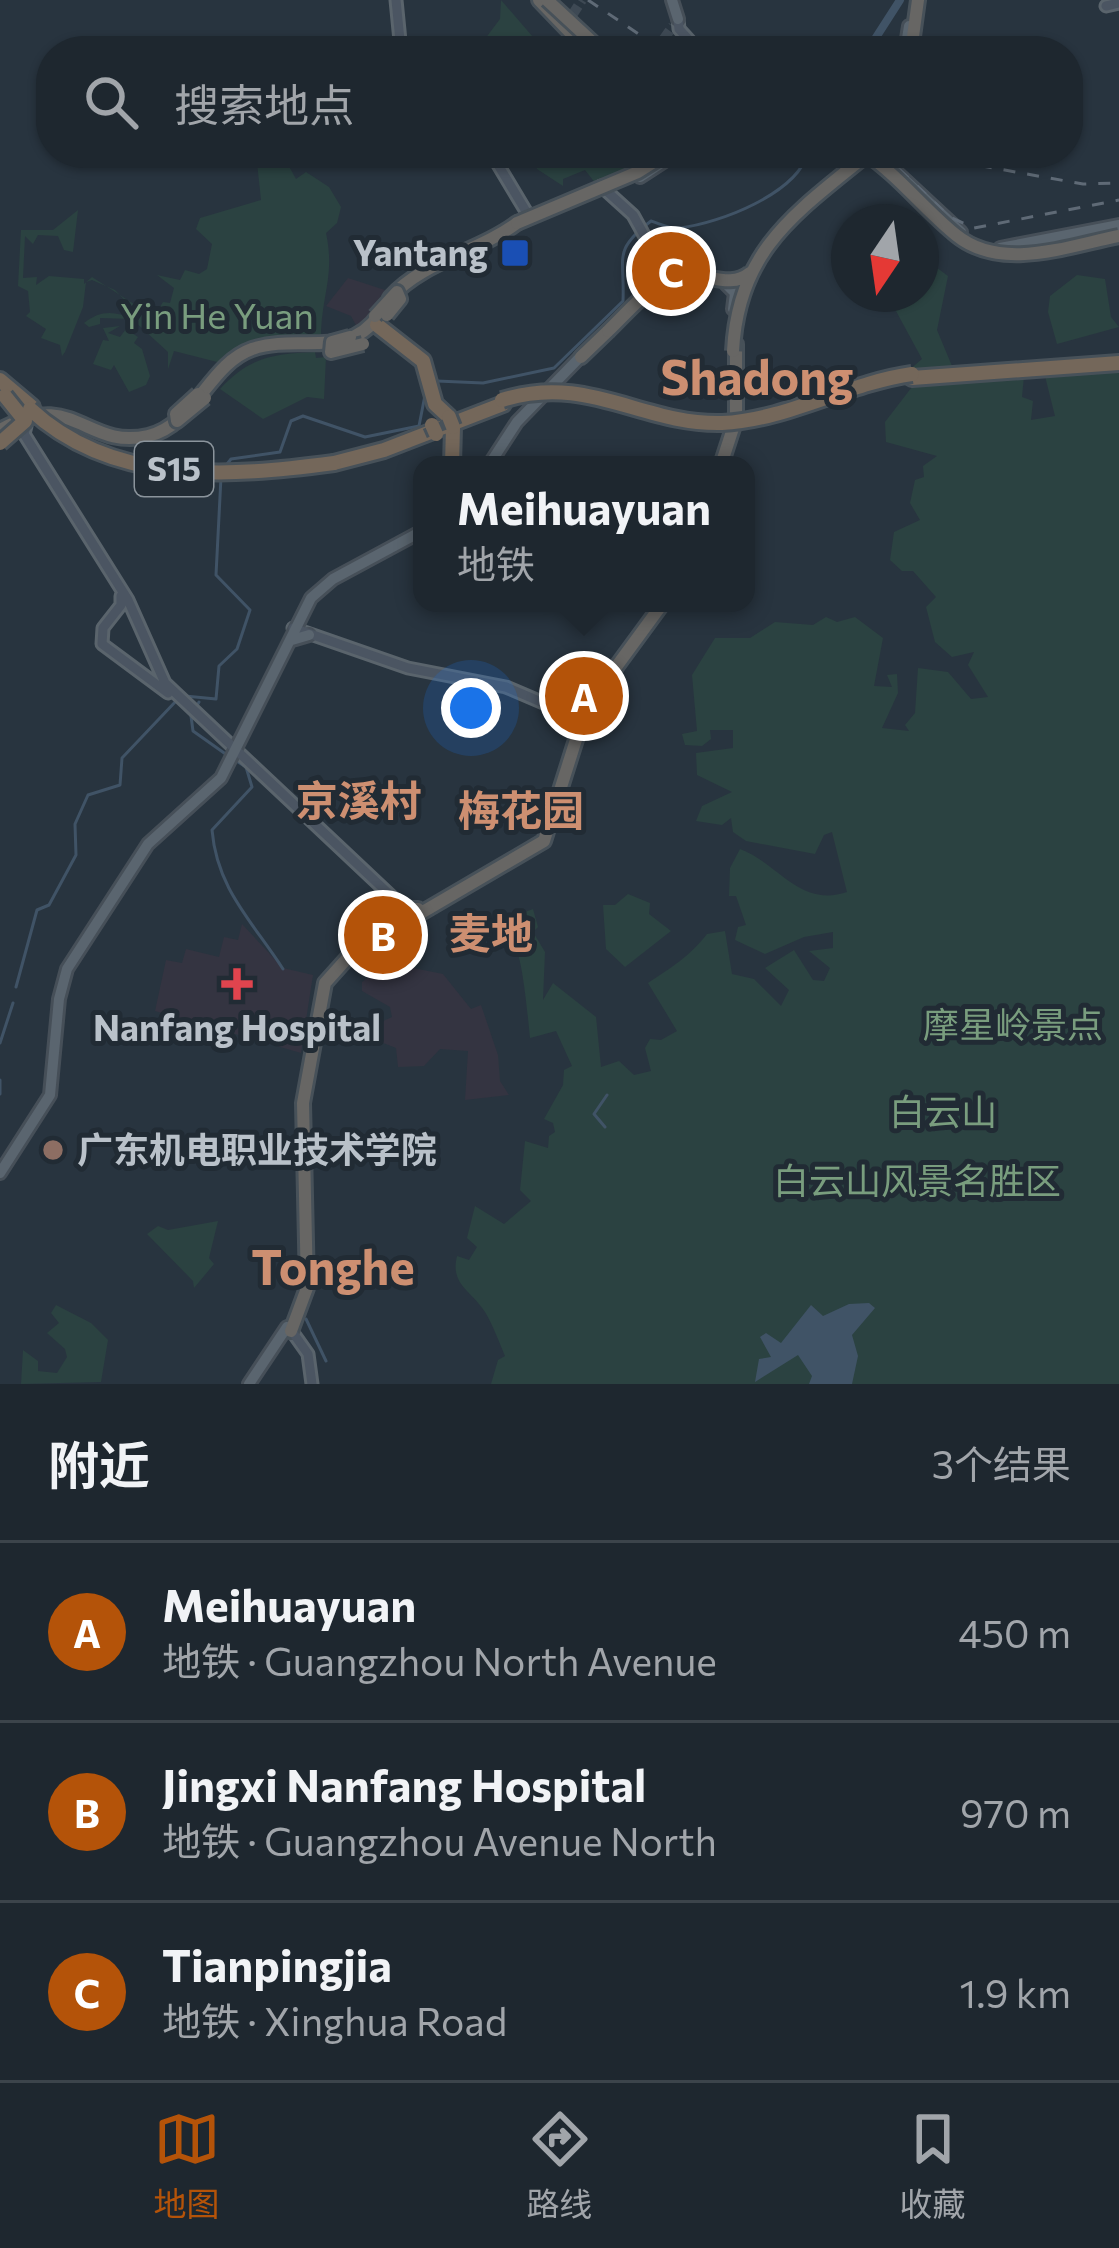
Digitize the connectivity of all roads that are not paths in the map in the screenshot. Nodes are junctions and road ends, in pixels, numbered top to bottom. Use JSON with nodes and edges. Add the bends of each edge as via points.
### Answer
{"nodes":[{"id":1,"x":395,"y":0,"type":"edge"},
{"id":2,"x":673,"y":0,"type":"edge"},
{"id":3,"x":915,"y":0,"type":"edge"},
{"id":4,"x":554,"y":8,"type":"edge"},
{"id":5,"x":675,"y":23,"type":"joint"},
{"id":6,"x":399,"y":36,"type":"edge"},
{"id":7,"x":581,"y":36,"type":"edge"},
{"id":8,"x":581,"y":36,"type":"edge"},
{"id":9,"x":581,"y":36,"type":"edge"},
{"id":10,"x":685,"y":36,"type":"edge"},
{"id":11,"x":911,"y":36,"type":"edge"},
{"id":12,"x":501,"y":168,"type":"edge"},
{"id":13,"x":645,"y":168,"type":"edge"},
{"id":14,"x":647,"y":168,"type":"edge"},
{"id":15,"x":649,"y":168,"type":"edge"},
{"id":16,"x":852,"y":168,"type":"edge"},
{"id":17,"x":852,"y":168,"type":"edge"},
{"id":18,"x":853,"y":168,"type":"edge"},
{"id":19,"x":881,"y":168,"type":"edge"},
{"id":20,"x":882,"y":168,"type":"edge"},
{"id":21,"x":610,"y":191,"type":"junction"},
{"id":22,"x":924,"y":204,"type":"edge"},
{"id":23,"x":529,"y":216,"type":"junction"},
{"id":24,"x":939,"y":217,"type":"edge"},
{"id":25,"x":939,"y":218,"type":"edge"},
{"id":26,"x":1115,"y":233,"type":"edge"},
{"id":27,"x":775,"y":240,"type":"junction"},
{"id":28,"x":1074,"y":240,"type":"junction"},
{"id":29,"x":978,"y":245,"type":"junction"},
{"id":30,"x":1021,"y":247,"type":"junction"},
{"id":31,"x":664,"y":276,"type":"junction"},
{"id":32,"x":741,"y":281,"type":"junction"},
{"id":33,"x":368,"y":331,"type":"junction"},
{"id":34,"x":581,"y":356,"type":"junction"},
{"id":35,"x":1119,"y":361,"type":"edge"},
{"id":36,"x":231,"y":367,"type":"junction"},
{"id":37,"x":734,"y":379,"type":"junction"},
{"id":38,"x":1,"y":389,"type":"edge"},
{"id":39,"x":547,"y":393,"type":"junction"},
{"id":40,"x":202,"y":396,"type":"dead end"},
{"id":41,"x":62,"y":415,"type":"junction"},
{"id":42,"x":442,"y":426,"type":"junction"},
{"id":43,"x":15,"y":427,"type":"edge"},
{"id":44,"x":448,"y":456,"type":"edge"},
{"id":45,"x":498,"y":456,"type":"edge"},
{"id":46,"x":498,"y":456,"type":"edge"},
{"id":47,"x":721,"y":456,"type":"edge"},
{"id":48,"x":722,"y":456,"type":"edge"},
{"id":49,"x":335,"y":461,"type":"junction"},
{"id":50,"x":413,"y":538,"type":"edge"},
{"id":51,"x":124,"y":598,"type":"junction"},
{"id":52,"x":117,"y":610,"type":"junction"},
{"id":53,"x":654,"y":612,"type":"edge"},
{"id":54,"x":135,"y":613,"type":"junction"},
{"id":55,"x":297,"y":636,"type":"junction"},
{"id":56,"x":177,"y":699,"type":"junction"},
{"id":57,"x":579,"y":718,"type":"junction"},
{"id":58,"x":232,"y":750,"type":"junction"},
{"id":59,"x":411,"y":915,"type":"junction"},
{"id":60,"x":0,"y":1175,"type":"edge"},
{"id":61,"x":292,"y":1333,"type":"junction"},
{"id":62,"x":251,"y":1384,"type":"edge"},
{"id":63,"x":311,"y":1384,"type":"edge"}],
"edges":[{"from":1,"to":6,"type":"main road"},
{"from":2,"to":5,"type":"main road"},
{"from":3,"to":11,"type":"highway"},
{"from":4,"to":7,"type":"highway","bridge":true},
{"from":4,"to":8,"type":"highway"},
{"from":4,"to":9,"type":"highway"},
{"from":5,"to":10,"type":"main road"},
{"from":12,"to":23,"type":"main road"},
{"from":13,"to":23,"type":"highway","bridge":true},
{"from":14,"to":21,"type":"main road"},
{"from":15,"to":23,"type":"highway","bridge":true},
{"from":16,"to":27,"type":"highway","bridge":true},
{"from":17,"to":32,"type":"highway","bridge":true,"via":[[790,216]]},
{"from":18,"to":27,"type":"main road"},
{"from":19,"to":22,"type":"highway","bridge":true},
{"from":20,"to":29,"type":"highway","bridge":true},
{"from":21,"to":23,"type":"main road"},
{"from":21,"to":31,"type":"main road"},
{"from":23,"to":33,"type":"highway","via":[[480,254],[411,284]]},
{"from":23,"to":33,"type":"highway","via":[[407,282]]},
{"from":24,"to":29,"type":"highway","bridge":true},
{"from":25,"to":26,"type":"highway","bridge":true,"via":[[962,240],[996,254]]},
{"from":26,"to":28,"type":"highway","bridge":true},
{"from":26,"to":28,"type":"main road"},
{"from":26,"to":29,"type":"highway","bridge":true,"via":[[1013,253]]},
{"from":27,"to":32,"type":"highway"},
{"from":28,"to":29,"type":"highway","bridge":true,"via":[[1008,250]]},
{"from":28,"to":30,"type":"main road"},
{"from":29,"to":30,"type":"main road"},
{"from":29,"to":30,"type":"main road","via":[[1041,248]]},
{"from":31,"to":32,"type":"main road"},
{"from":31,"to":32,"type":"main road"},
{"from":31,"to":34,"type":"main road"},
{"from":31,"to":39,"type":"main road"},
{"from":32,"to":34,"type":"highway","bridge":true,"via":[[698,274],[668,280]]},
{"from":32,"to":37,"type":"highway","bridge":true},
{"from":32,"to":37,"type":"main road","via":[[734,290]]},
{"from":32,"to":48,"type":"highway","via":[[737,417]]},
{"from":33,"to":36,"type":"highway","via":[[254,348]]},
{"from":33,"to":36,"type":"highway","via":[[350,346],[265,352]]},
{"from":33,"to":42,"type":"highway","via":[[423,364]]},
{"from":34,"to":39,"type":"main road"},
{"from":35,"to":39,"type":"highway","number":"S15","bridge":true,"via":[[912,376],[730,426],[681,424]]},
{"from":36,"to":40,"type":"highway"},
{"from":36,"to":41,"type":"highway","via":[[150,435],[119,436]]},
{"from":36,"to":43,"type":"highway","via":[[170,431],[134,444],[52,417]]},
{"from":37,"to":47,"type":"highway"},
{"from":38,"to":43,"type":"highway","number":"S15"},
{"from":38,"to":43,"type":"highway","bridge":true,"via":[[26,419]]},
{"from":39,"to":42,"type":"highway","bridge":true},
{"from":39,"to":45,"type":"main road"},
{"from":39,"to":46,"type":"main road"},
{"from":39,"to":49,"type":"highway","number":"S15","bridge":true},
{"from":41,"to":43,"type":"highway"},
{"from":41,"to":43,"type":"highway"},
{"from":42,"to":44,"type":"highway"},
{"from":42,"to":49,"type":"highway"},
{"from":43,"to":49,"type":"highway","number":"S15","bridge":true,"via":[[133,466],[226,470]]},
{"from":43,"to":51,"type":"main road"},
{"from":50,"to":55,"type":"main road","via":[[334,582]]},
{"from":51,"to":52,"type":"main road"},
{"from":51,"to":54,"type":"main road"},
{"from":52,"to":54,"type":"main road"},
{"from":52,"to":56,"type":"main road","via":[[102,644]]},
{"from":53,"to":57,"type":"highway"},
{"from":54,"to":56,"type":"main road"},
{"from":55,"to":57,"type":"main road","via":[[502,686]]},
{"from":55,"to":58,"type":"main road"},
{"from":56,"to":58,"type":"main road"},
{"from":57,"to":59,"type":"highway","via":[[542,837]]},
{"from":58,"to":59,"type":"main road"},
{"from":58,"to":60,"type":"main road","via":[[209,794],[140,859],[61,987],[50,1095]]},
{"from":59,"to":61,"type":"highway","via":[[342,960],[322,991],[302,1118],[307,1281]]},
{"from":61,"to":62,"type":"main road"},
{"from":61,"to":63,"type":"main road","via":[[310,1359]]}]}
